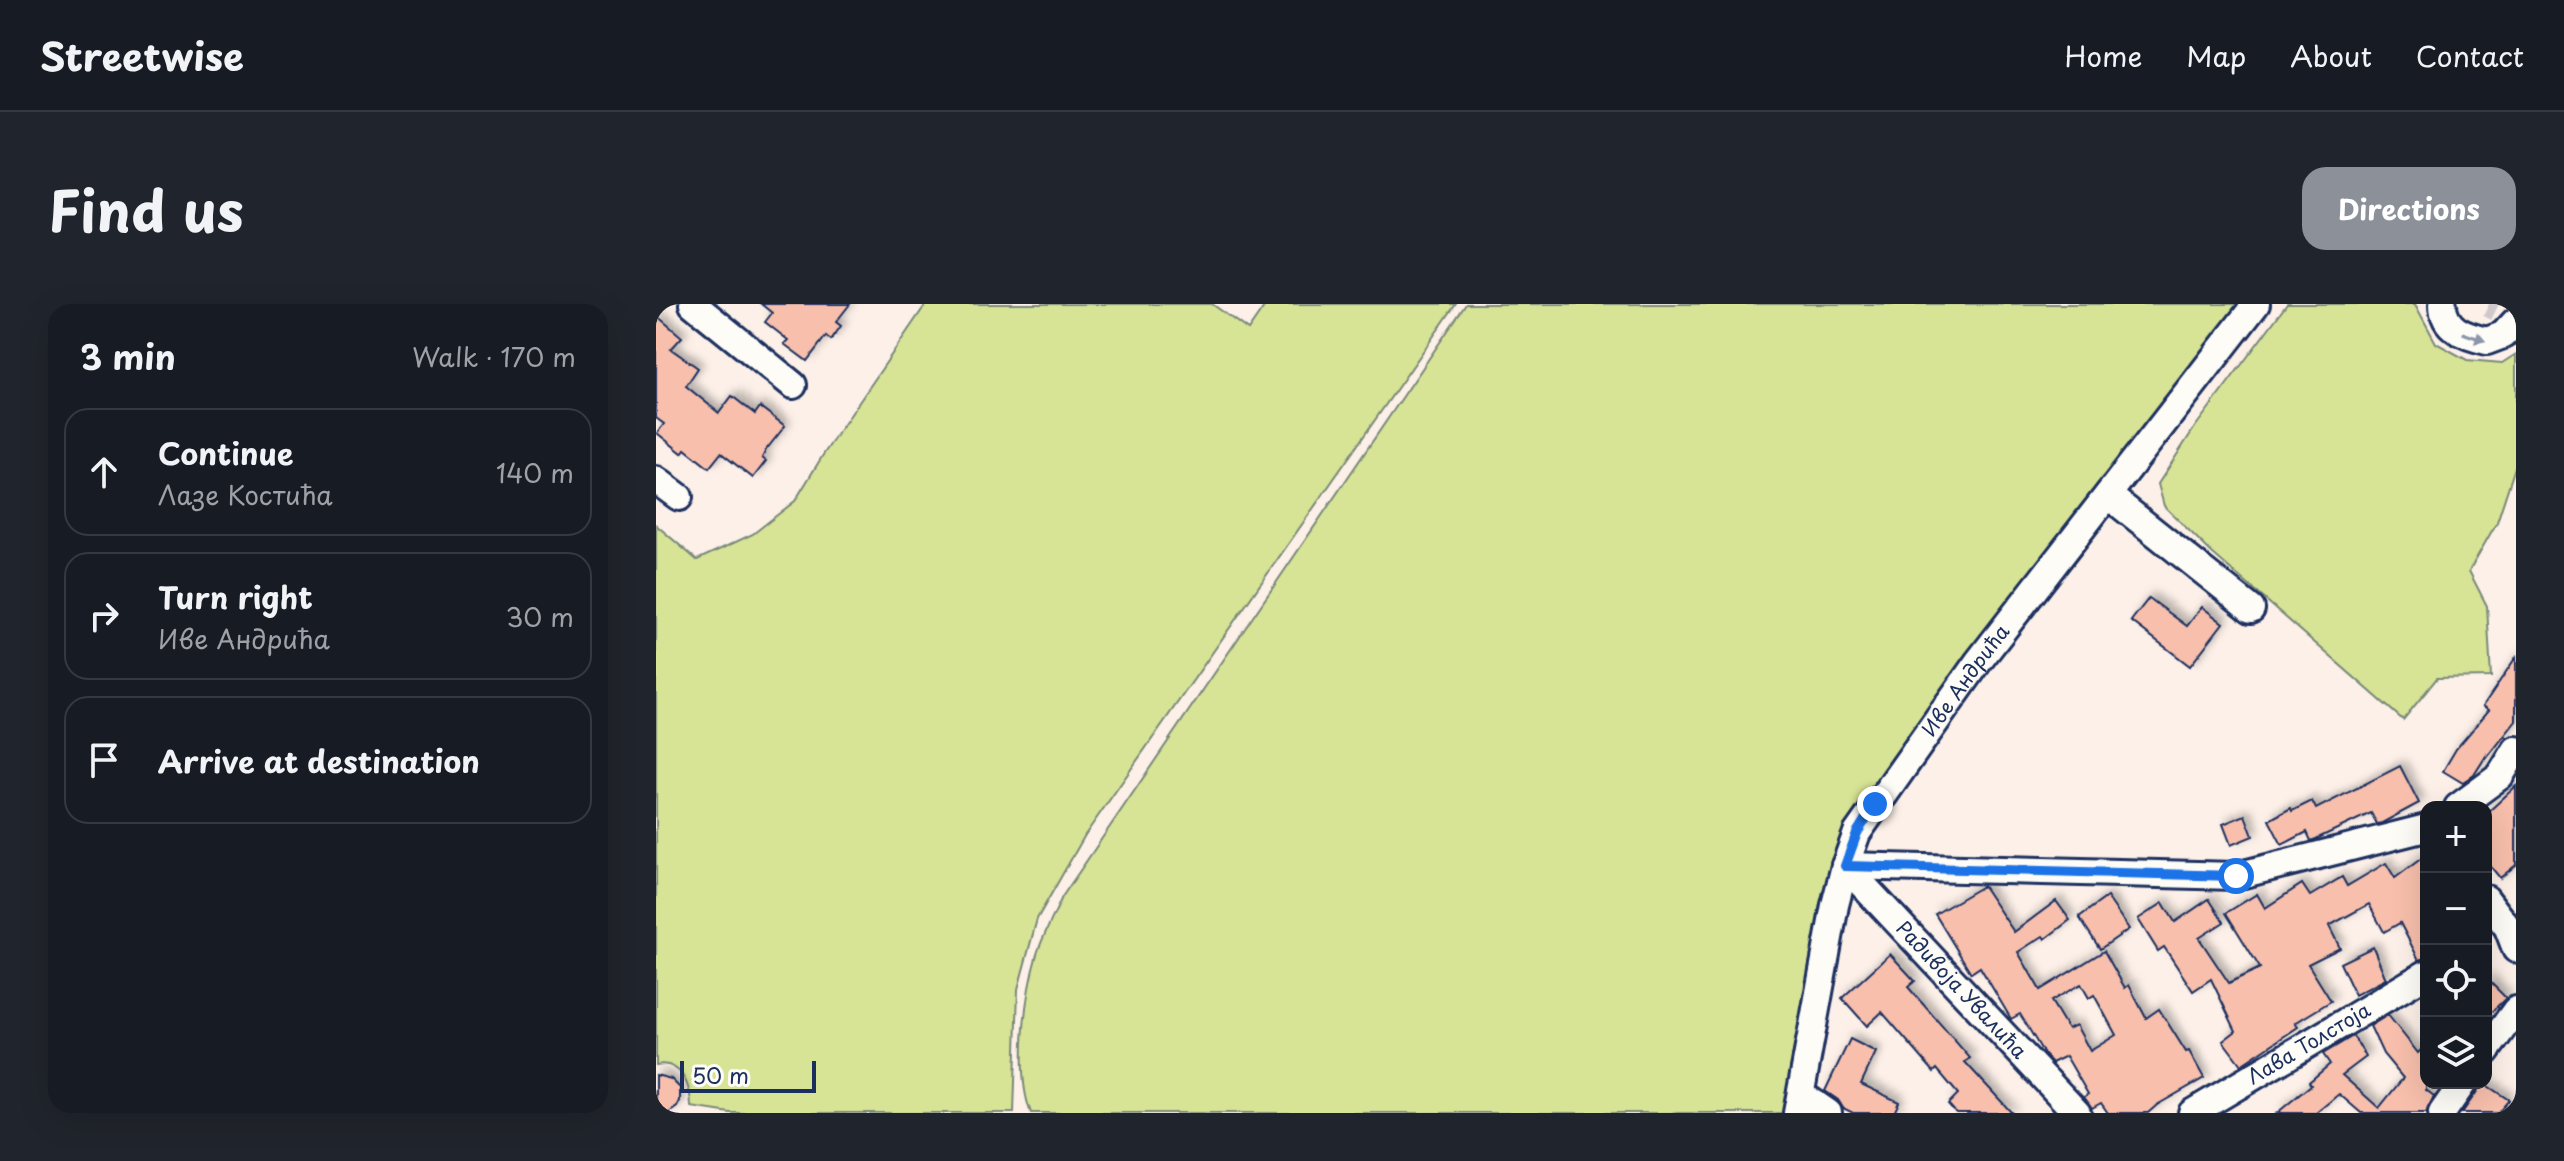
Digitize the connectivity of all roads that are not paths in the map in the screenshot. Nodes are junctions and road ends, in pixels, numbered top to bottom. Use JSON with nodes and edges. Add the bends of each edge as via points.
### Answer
{"nodes":[{"id":1,"x":693,"y":304,"type":"edge"},
{"id":2,"x":2256,"y":304,"type":"edge"},
{"id":3,"x":2443,"y":304,"type":"edge"},
{"id":4,"x":2510,"y":315,"type":"edge"},
{"id":5,"x":793,"y":385,"type":"dead end"},
{"id":6,"x":656,"y":480,"type":"edge"},
{"id":7,"x":2108,"y":495,"type":"junction"},
{"id":8,"x":679,"y":497,"type":"dead end"},
{"id":9,"x":2251,"y":609,"type":"dead end"},
{"id":10,"x":2516,"y":750,"type":"edge"},
{"id":11,"x":2466,"y":801,"type":"edge"},
{"id":12,"x":2420,"y":830,"type":"edge"},
{"id":13,"x":1845,"y":866,"type":"junction"},
{"id":14,"x":2492,"y":909,"type":"edge"},
{"id":15,"x":2507,"y":935,"type":"edge"},
{"id":16,"x":2420,"y":978,"type":"edge"},
{"id":17,"x":2516,"y":1010,"type":"edge"},
{"id":18,"x":2492,"y":1043,"type":"edge"},
{"id":19,"x":2459,"y":1089,"type":"edge"},
{"id":20,"x":1800,"y":1104,"type":"edge"},
{"id":21,"x":1828,"y":1113,"type":"edge"},
{"id":22,"x":2077,"y":1113,"type":"edge"},
{"id":23,"x":2192,"y":1113,"type":"edge"},
{"id":24,"x":2442,"y":1113,"type":"edge"}],
"edges":[{"from":1,"to":5,"type":"street"},
{"from":2,"to":7,"type":"street","name":"Иве Андрића"},
{"from":3,"to":4,"type":"street","one_way":true,"via":[[2453,328],[2487,341],[2503,335]]},
{"from":6,"to":8,"type":"street"},
{"from":7,"to":9,"type":"street"},
{"from":7,"to":13,"type":"street","name":"Иве Андрића","via":[[1875,804]]},
{"from":10,"to":11,"type":"street","via":[[2500,776]]},
{"from":12,"to":13,"type":"street","via":[[2236,876]]},
{"from":13,"to":20,"type":"street","name":"Иве Андрића"},
{"from":13,"to":22,"type":"street","name":"Радивоја Увалића"},
{"from":14,"to":15,"type":"street"},
{"from":16,"to":23,"type":"street","name":"Лава Толстоја"},
{"from":17,"to":18,"type":"street"},
{"from":19,"to":24,"type":"street"},
{"from":20,"to":21,"type":"street"}]}
